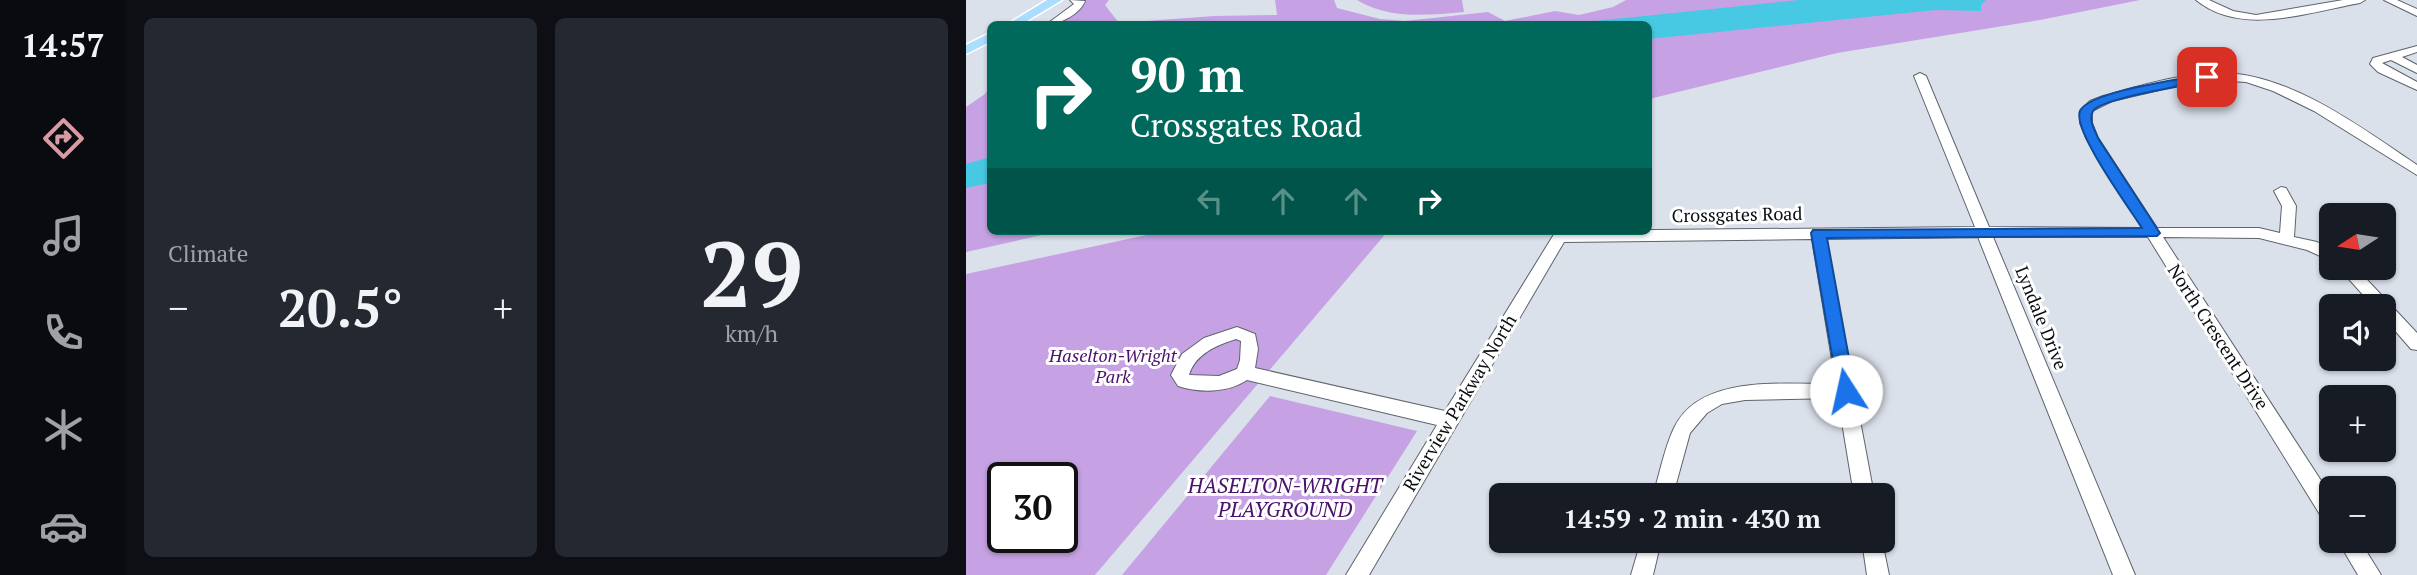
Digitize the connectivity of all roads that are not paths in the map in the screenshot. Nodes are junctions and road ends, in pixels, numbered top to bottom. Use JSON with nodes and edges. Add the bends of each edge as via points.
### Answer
{"nodes":[{"id":1,"x":1056,"y":0,"type":"edge"},
{"id":2,"x":1075,"y":0,"type":"edge"},
{"id":3,"x":2202,"y":0,"type":"edge"},
{"id":4,"x":2360,"y":0,"type":"edge"},
{"id":5,"x":2389,"y":0,"type":"edge"},
{"id":6,"x":2417,"y":13,"type":"edge"},
{"id":7,"x":1019,"y":21,"type":"edge"},
{"id":8,"x":1056,"y":21,"type":"edge"},
{"id":9,"x":987,"y":39,"type":"edge"},
{"id":10,"x":2417,"y":48,"type":"edge"},
{"id":11,"x":966,"y":50,"type":"edge"},
{"id":12,"x":2393,"y":56,"type":"junction"},
{"id":13,"x":2417,"y":70,"type":"edge"},
{"id":14,"x":1920,"y":76,"type":"dead end"},
{"id":15,"x":2417,"y":86,"type":"edge"},
{"id":16,"x":2417,"y":172,"type":"edge"},
{"id":17,"x":2281,"y":191,"type":"dead end"},
{"id":18,"x":1985,"y":232,"type":"junction"},
{"id":19,"x":1818,"y":233,"type":"junction"},
{"id":20,"x":2152,"y":233,"type":"junction"},
{"id":21,"x":1652,"y":234,"type":"edge"},
{"id":22,"x":1560,"y":235,"type":"edge"},
{"id":23,"x":2287,"y":238,"type":"junction"},
{"id":24,"x":2319,"y":250,"type":"edge"},
{"id":25,"x":2358,"y":280,"type":"edge"},
{"id":26,"x":2417,"y":344,"type":"edge"},
{"id":27,"x":1244,"y":372,"type":"dead end"},
{"id":28,"x":1846,"y":391,"type":"junction"},
{"id":29,"x":1449,"y":420,"type":"junction"},
{"id":30,"x":1667,"y":483,"type":"edge"},
{"id":31,"x":1862,"y":483,"type":"edge"},
{"id":32,"x":2319,"y":495,"type":"edge"},
{"id":33,"x":1648,"y":553,"type":"edge"},
{"id":34,"x":1874,"y":553,"type":"edge"},
{"id":35,"x":2356,"y":553,"type":"edge"},
{"id":36,"x":1357,"y":575,"type":"edge"},
{"id":37,"x":1642,"y":575,"type":"edge"},
{"id":38,"x":1878,"y":575,"type":"edge"},
{"id":39,"x":2124,"y":575,"type":"edge"},
{"id":40,"x":2370,"y":575,"type":"edge"}],
"edges":[{"from":1,"to":7,"type":"main road"},
{"from":2,"to":8,"type":"street","via":[[1079,5]]},
{"from":3,"to":4,"type":"street","via":[[2230,14],[2256,18]]},
{"from":5,"to":6,"type":"street"},
{"from":9,"to":11,"type":"main road"},
{"from":10,"to":12,"type":"street"},
{"from":12,"to":13,"type":"street"},
{"from":12,"to":15,"type":"street","via":[[2376,64]]},
{"from":14,"to":18,"type":"street","name":"Lyndale Drive"},
{"from":16,"to":20,"type":"street","name":"North Crescent Drive","via":[[2296,97],[2261,82],[2207,77],[2095,102],[2086,111],[2085,121],[2092,138]]},
{"from":17,"to":23,"type":"street","via":[[2289,206]]},
{"from":18,"to":19,"type":"street","name":"Crossgates Road"},
{"from":18,"to":20,"type":"street","name":"Crossgates Road"},
{"from":18,"to":39,"type":"street","name":"Lyndale Drive"},
{"from":19,"to":21,"type":"street","name":"Crossgates Road"},
{"from":19,"to":28,"type":"street"},
{"from":20,"to":23,"type":"street","name":"Crossgates Road","via":[[2259,233]]},
{"from":20,"to":32,"type":"street","name":"North Crescent Drive"},
{"from":22,"to":29,"type":"street","name":"Riverview Parkway North"},
{"from":23,"to":24,"type":"street","name":"Crossgates Road"},
{"from":25,"to":26,"type":"street"},
{"from":27,"to":29,"type":"street"},
{"from":28,"to":30,"type":"street","via":[[1745,393],[1718,398],[1701,408],[1682,430]]},
{"from":28,"to":31,"type":"street"},
{"from":29,"to":36,"type":"street","name":"Riverview Parkway North"},
{"from":33,"to":37,"type":"street"},
{"from":34,"to":38,"type":"street"},
{"from":35,"to":40,"type":"street"}]}
